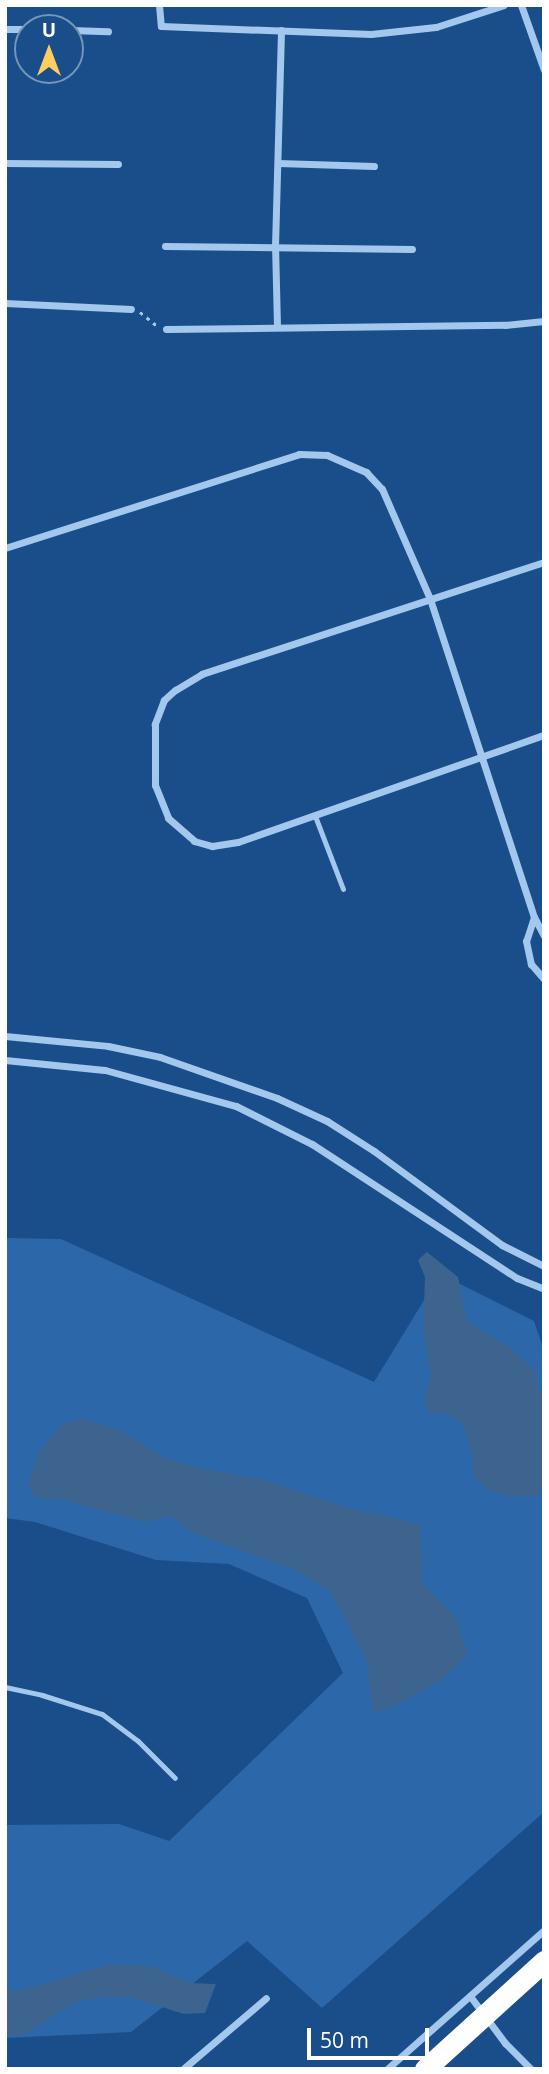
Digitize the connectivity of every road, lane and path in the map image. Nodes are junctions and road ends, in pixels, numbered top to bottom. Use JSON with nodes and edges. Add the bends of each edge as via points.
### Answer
{"nodes":[{"id":1,"x":159,"y":5,"type":"edge"},
{"id":2,"x":504,"y":5,"type":"edge"},
{"id":3,"x":521,"y":5,"type":"edge"},
{"id":4,"x":84,"y":30,"type":"edge"},
{"id":5,"x":281,"y":30,"type":"junction"},
{"id":6,"x":108,"y":31,"type":"dead end"},
{"id":7,"x":544,"y":70,"type":"edge"},
{"id":8,"x":5,"y":163,"type":"edge"},
{"id":9,"x":278,"y":163,"type":"junction"},
{"id":10,"x":118,"y":164,"type":"dead end"},
{"id":11,"x":373,"y":166,"type":"dead end"},
{"id":12,"x":165,"y":246,"type":"dead end"},
{"id":13,"x":275,"y":246,"type":"junction"},
{"id":14,"x":412,"y":249,"type":"dead end"},
{"id":15,"x":5,"y":303,"type":"edge"},
{"id":16,"x":131,"y":309,"type":"joint"},
{"id":17,"x":544,"y":321,"type":"edge"},
{"id":18,"x":277,"y":326,"type":"junction"},
{"id":19,"x":166,"y":329,"type":"joint"},
{"id":20,"x":5,"y":548,"type":"edge"},
{"id":21,"x":544,"y":562,"type":"edge"},
{"id":22,"x":430,"y":599,"type":"junction"},
{"id":23,"x":544,"y":735,"type":"edge"},
{"id":24,"x":482,"y":757,"type":"junction"},
{"id":25,"x":314,"y":816,"type":"junction"},
{"id":26,"x":344,"y":889,"type":"dead end"},
{"id":27,"x":534,"y":916,"type":"junction"},
{"id":28,"x":544,"y":936,"type":"edge"},
{"id":29,"x":544,"y":979,"type":"edge"},
{"id":30,"x":5,"y":1036,"type":"edge"},
{"id":31,"x":5,"y":1060,"type":"edge"},
{"id":32,"x":544,"y":1266,"type":"edge"},
{"id":33,"x":544,"y":1289,"type":"edge"},
{"id":34,"x":5,"y":1687,"type":"edge"},
{"id":35,"x":175,"y":1778,"type":"dead end"},
{"id":36,"x":544,"y":1930,"type":"edge"},
{"id":37,"x":544,"y":1961,"type":"edge"},
{"id":38,"x":470,"y":1996,"type":"junction"},
{"id":39,"x":266,"y":1998,"type":"dead end"},
{"id":40,"x":484,"y":2014,"type":"junction"},
{"id":41,"x":428,"y":2068,"type":"edge"},
{"id":42,"x":183,"y":2069,"type":"edge"},
{"id":43,"x":387,"y":2069,"type":"edge"},
{"id":44,"x":531,"y":2069,"type":"edge"}],
"edges":[{"from":1,"to":5,"type":"street","via":[[161,26]]},
{"from":2,"to":5,"type":"street","via":[[405,32]]},
{"from":3,"to":7,"type":"street"},
{"from":4,"to":6,"type":"street"},
{"from":5,"to":9,"type":"street"},
{"from":8,"to":10,"type":"street"},
{"from":9,"to":11,"type":"street"},
{"from":9,"to":13,"type":"street"},
{"from":12,"to":13,"type":"street"},
{"from":13,"to":14,"type":"street"},
{"from":13,"to":18,"type":"street"},
{"from":15,"to":16,"type":"street"},
{"from":16,"to":19,"type":"path"},
{"from":17,"to":18,"type":"street"},
{"from":18,"to":19,"type":"street"},
{"from":20,"to":22,"type":"street","via":[[312,453],[357,466],[382,489]]},
{"from":21,"to":22,"type":"street"},
{"from":22,"to":24,"type":"street"},
{"from":22,"to":25,"type":"street","via":[[202,674],[164,700],[155,724],[155,785],[168,818],[194,841],[212,846],[238,842]]},
{"from":23,"to":24,"type":"street"},
{"from":24,"to":25,"type":"street"},
{"from":24,"to":27,"type":"street"},
{"from":25,"to":26,"type":"lane"},
{"from":27,"to":28,"type":"street"},
{"from":27,"to":29,"type":"street","via":[[526,941],[531,964]]},
{"from":30,"to":32,"type":"street","via":[[108,1046],[160,1057],[277,1098],[327,1121],[502,1245]]},
{"from":31,"to":33,"type":"street","via":[[105,1070],[236,1106],[312,1144],[517,1278]]},
{"from":34,"to":35,"type":"lane","via":[[102,1714]]},
{"from":36,"to":38,"type":"street"},
{"from":37,"to":40,"type":"highway"},
{"from":38,"to":40,"type":"street"},
{"from":38,"to":43,"type":"street"},
{"from":39,"to":42,"type":"street"},
{"from":40,"to":41,"type":"highway"},
{"from":40,"to":44,"type":"street"}]}
